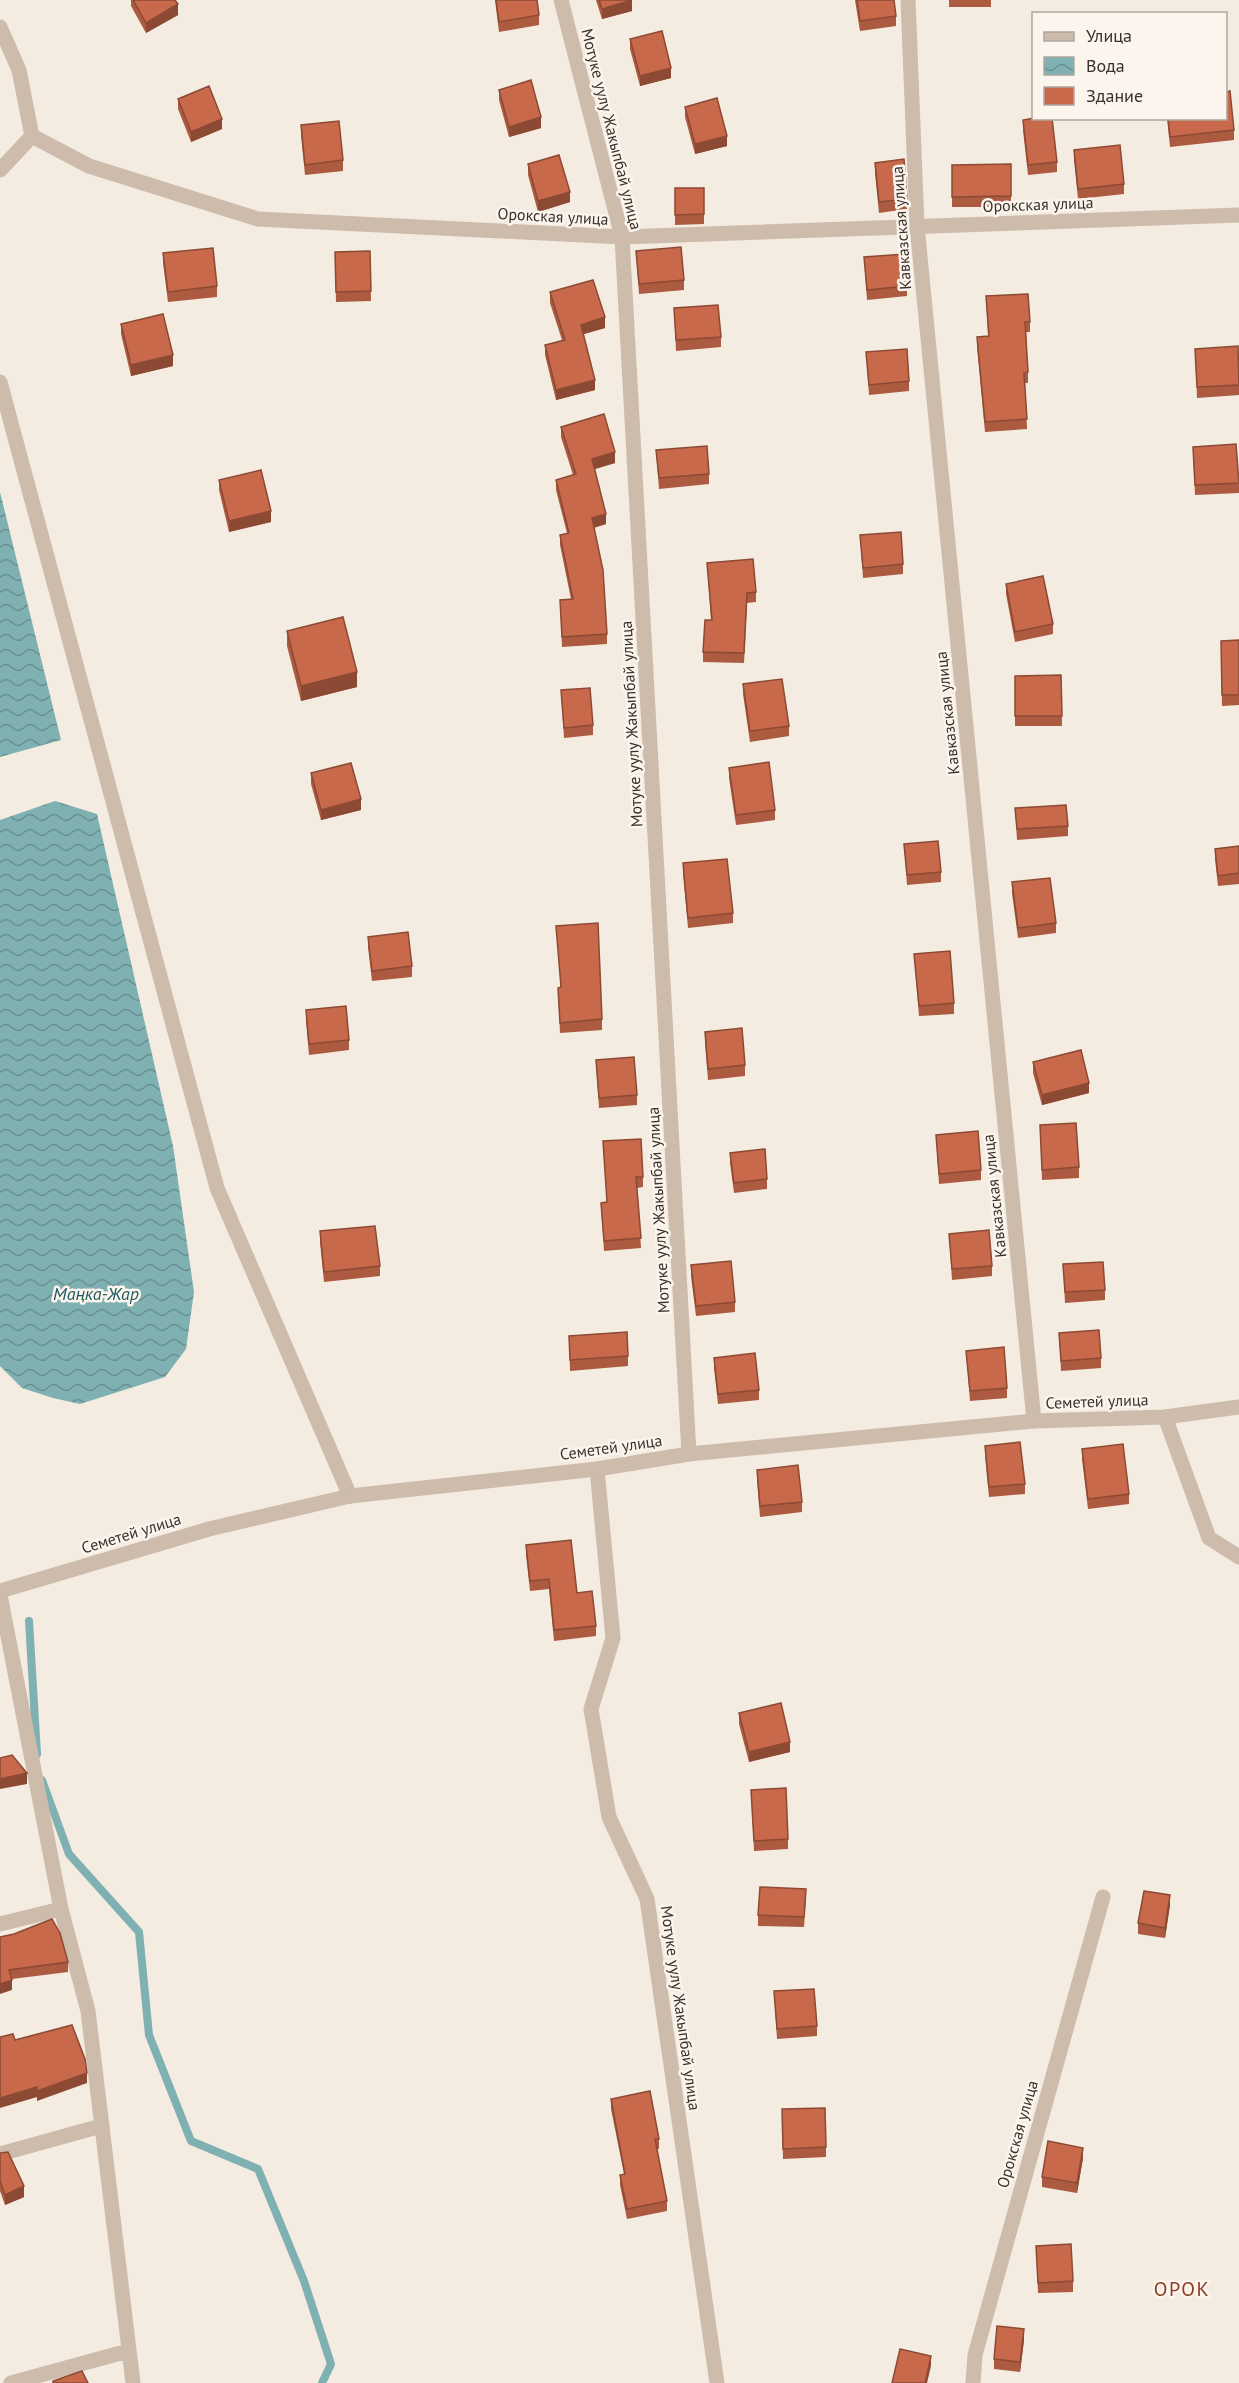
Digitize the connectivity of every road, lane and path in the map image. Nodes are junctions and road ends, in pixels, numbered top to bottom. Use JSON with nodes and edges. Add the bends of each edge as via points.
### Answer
{"nodes":[{"id":1,"x":561,"y":0,"type":"edge"},
{"id":2,"x":908,"y":0,"type":"edge"},
{"id":3,"x":0,"y":27,"type":"edge"},
{"id":4,"x":32,"y":136,"type":"junction"},
{"id":5,"x":0,"y":170,"type":"edge"},
{"id":6,"x":1239,"y":215,"type":"edge"},
{"id":7,"x":917,"y":226,"type":"junction"},
{"id":8,"x":622,"y":237,"type":"junction"},
{"id":9,"x":0,"y":382,"type":"edge"},
{"id":10,"x":1239,"y":1407,"type":"edge"},
{"id":11,"x":1165,"y":1417,"type":"junction"},
{"id":12,"x":1034,"y":1421,"type":"junction"},
{"id":13,"x":689,"y":1454,"type":"junction"},
{"id":14,"x":597,"y":1469,"type":"junction"},
{"id":15,"x":350,"y":1496,"type":"junction"},
{"id":16,"x":1239,"y":1557,"type":"edge"},
{"id":17,"x":0,"y":1593,"type":"edge"},
{"id":18,"x":1103,"y":1897,"type":"dead end"},
{"id":19,"x":61,"y":1909,"type":"junction"},
{"id":20,"x":0,"y":1924,"type":"edge"},
{"id":21,"x":101,"y":2126,"type":"junction"},
{"id":22,"x":0,"y":2154,"type":"edge"},
{"id":23,"x":128,"y":2351,"type":"junction"},
{"id":24,"x":11,"y":2383,"type":"edge"},
{"id":25,"x":133,"y":2383,"type":"edge"},
{"id":26,"x":717,"y":2383,"type":"edge"},
{"id":27,"x":973,"y":2383,"type":"edge"}],
"edges":[{"from":1,"to":8,"type":"street","name":"Мотуке уулу Жакыпбай улица"},
{"from":2,"to":7,"type":"street","name":"Кавказская улица"},
{"from":3,"to":4,"type":"street","via":[[19,70]]},
{"from":4,"to":5,"type":"street"},
{"from":4,"to":8,"type":"street","name":"Орокская улица","via":[[89,166],[258,219]]},
{"from":6,"to":7,"type":"street","name":"Орокская улица"},
{"from":7,"to":8,"type":"street","name":"Орокская улица"},
{"from":7,"to":12,"type":"street","name":"Кавказская улица"},
{"from":8,"to":13,"type":"street","name":"Мотуке уулу Жакыпбай улица"},
{"from":9,"to":15,"type":"street","via":[[217,1188]]},
{"from":10,"to":11,"type":"street","name":"Семетей улица"},
{"from":11,"to":12,"type":"street","name":"Семетей улица"},
{"from":11,"to":16,"type":"street","via":[[1209,1538]]},
{"from":12,"to":13,"type":"street","name":"Семетей улица"},
{"from":13,"to":14,"type":"street","name":"Семетей улица"},
{"from":14,"to":15,"type":"street","name":"Семетей улица"},
{"from":14,"to":26,"type":"street","name":"Мотуке уулу Жакыпбай улица","via":[[613,1638],[591,1710],[609,1817],[647,1899]]},
{"from":15,"to":17,"type":"street","name":"Семетей улица","via":[[209,1529]]},
{"from":17,"to":19,"type":"street"},
{"from":18,"to":27,"type":"street","name":"Орокская улица","via":[[975,2355]]},
{"from":19,"to":20,"type":"street"},
{"from":19,"to":21,"type":"street","via":[[88,2011]]},
{"from":21,"to":22,"type":"street"},
{"from":21,"to":23,"type":"street"},
{"from":23,"to":24,"type":"street"},
{"from":23,"to":25,"type":"street"}]}
